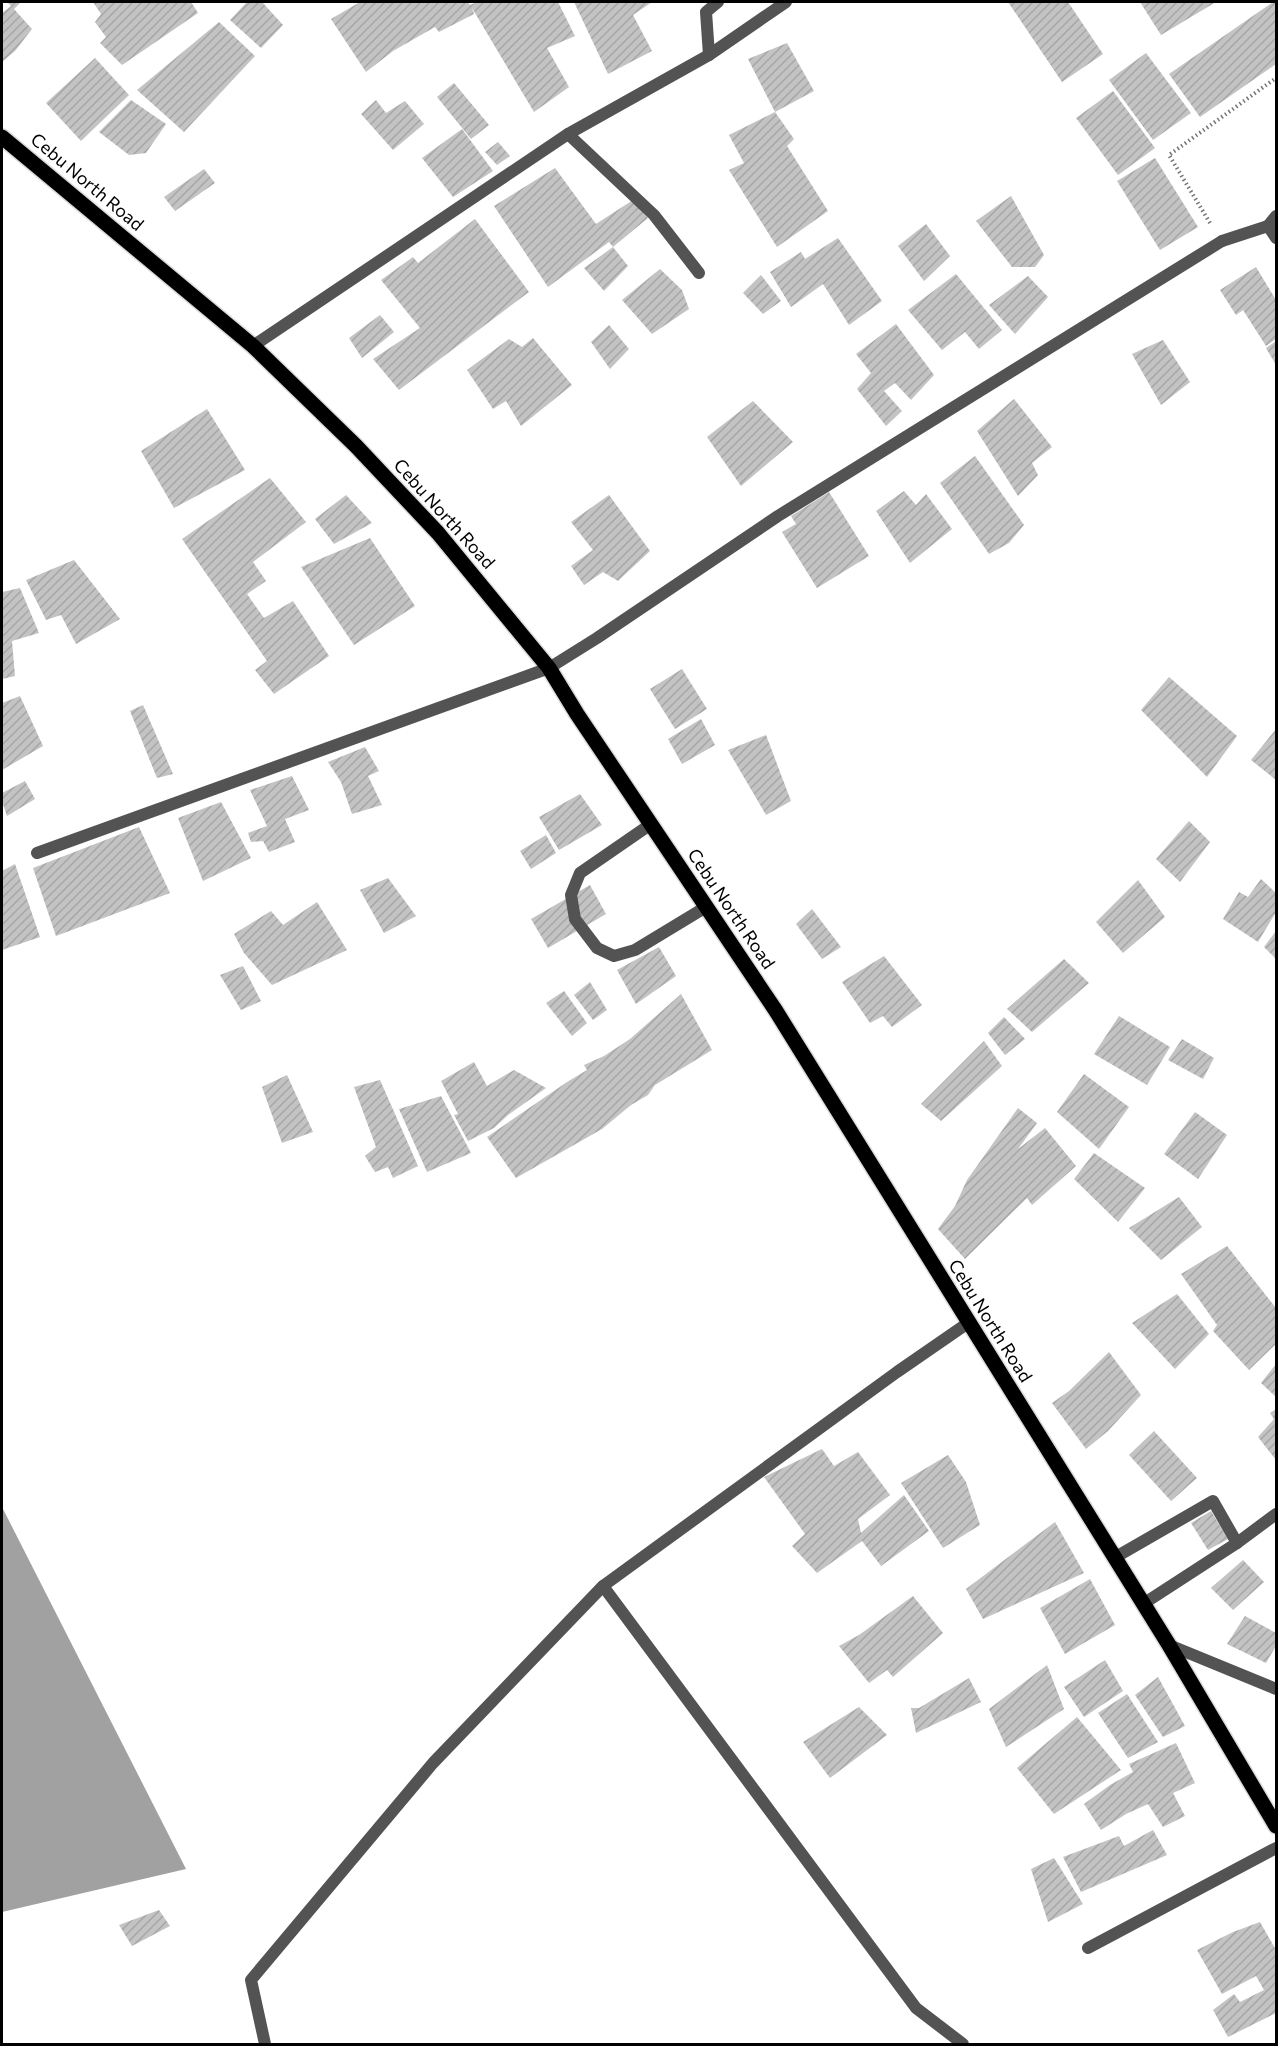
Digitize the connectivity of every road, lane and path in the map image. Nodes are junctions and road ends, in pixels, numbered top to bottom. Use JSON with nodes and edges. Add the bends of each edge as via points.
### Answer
{"nodes":[{"id":1,"x":718,"y":2,"type":"edge"},
{"id":2,"x":786,"y":2,"type":"edge"},
{"id":3,"x":709,"y":55,"type":"junction"},
{"id":4,"x":1276,"y":78,"type":"edge"},
{"id":5,"x":568,"y":134,"type":"junction"},
{"id":6,"x":2,"y":137,"type":"edge"},
{"id":7,"x":1273,"y":221,"type":"edge"},
{"id":8,"x":1276,"y":238,"type":"edge"},
{"id":9,"x":1222,"y":241,"type":"junction"},
{"id":10,"x":699,"y":273,"type":"dead end"},
{"id":11,"x":253,"y":346,"type":"junction"},
{"id":12,"x":549,"y":668,"type":"junction"},
{"id":13,"x":651,"y":824,"type":"junction"},
{"id":14,"x":37,"y":853,"type":"dead end"},
{"id":15,"x":706,"y":907,"type":"junction"},
{"id":16,"x":968,"y":1323,"type":"junction"},
{"id":17,"x":1276,"y":1514,"type":"edge"},
{"id":18,"x":1237,"y":1543,"type":"junction"},
{"id":19,"x":1114,"y":1558,"type":"junction"},
{"id":20,"x":603,"y":1586,"type":"junction"},
{"id":21,"x":1143,"y":1604,"type":"junction"},
{"id":22,"x":1169,"y":1645,"type":"junction"},
{"id":23,"x":1276,"y":1689,"type":"edge"},
{"id":24,"x":1276,"y":1826,"type":"edge"},
{"id":25,"x":1276,"y":1848,"type":"edge"},
{"id":26,"x":1088,"y":1948,"type":"dead end"},
{"id":27,"x":265,"y":2044,"type":"edge"},
{"id":28,"x":963,"y":2044,"type":"edge"}],
"edges":[{"from":1,"to":3,"type":"street","via":[[706,12]]},
{"from":2,"to":3,"type":"street"},
{"from":3,"to":5,"type":"street"},
{"from":4,"to":9,"type":"path","via":[[1168,156]]},
{"from":5,"to":10,"type":"street","via":[[654,215]]},
{"from":5,"to":11,"type":"street"},
{"from":6,"to":11,"type":"main road","name":"Cebu North Road"},
{"from":7,"to":8,"type":"street"},
{"from":7,"to":9,"type":"street"},
{"from":9,"to":12,"type":"street","via":[[778,516]]},
{"from":11,"to":12,"type":"main road","name":"Cebu North Road","via":[[438,533]]},
{"from":12,"to":13,"type":"main road","name":"Cebu North Road"},
{"from":12,"to":14,"type":"street"},
{"from":13,"to":15,"type":"main road","name":"Cebu North Road"},
{"from":13,"to":15,"type":"street","via":[[580,873],[571,895],[575,919],[597,948],[614,956],[635,950]]},
{"from":15,"to":16,"type":"main road","name":"Cebu North Road","via":[[776,1011]]},
{"from":16,"to":19,"type":"main road","name":"Cebu North Road"},
{"from":16,"to":20,"type":"street"},
{"from":17,"to":18,"type":"street"},
{"from":18,"to":19,"type":"street","via":[[1213,1501]]},
{"from":18,"to":21,"type":"street"},
{"from":19,"to":21,"type":"main road","name":"Cebu North Road"},
{"from":20,"to":27,"type":"street","via":[[433,1763],[251,1980]]},
{"from":20,"to":28,"type":"street","via":[[916,2008]]},
{"from":21,"to":22,"type":"main road","name":"Cebu North Road"},
{"from":22,"to":23,"type":"street"},
{"from":22,"to":24,"type":"main road","name":"Cebu North Road"},
{"from":25,"to":26,"type":"street"}]}
